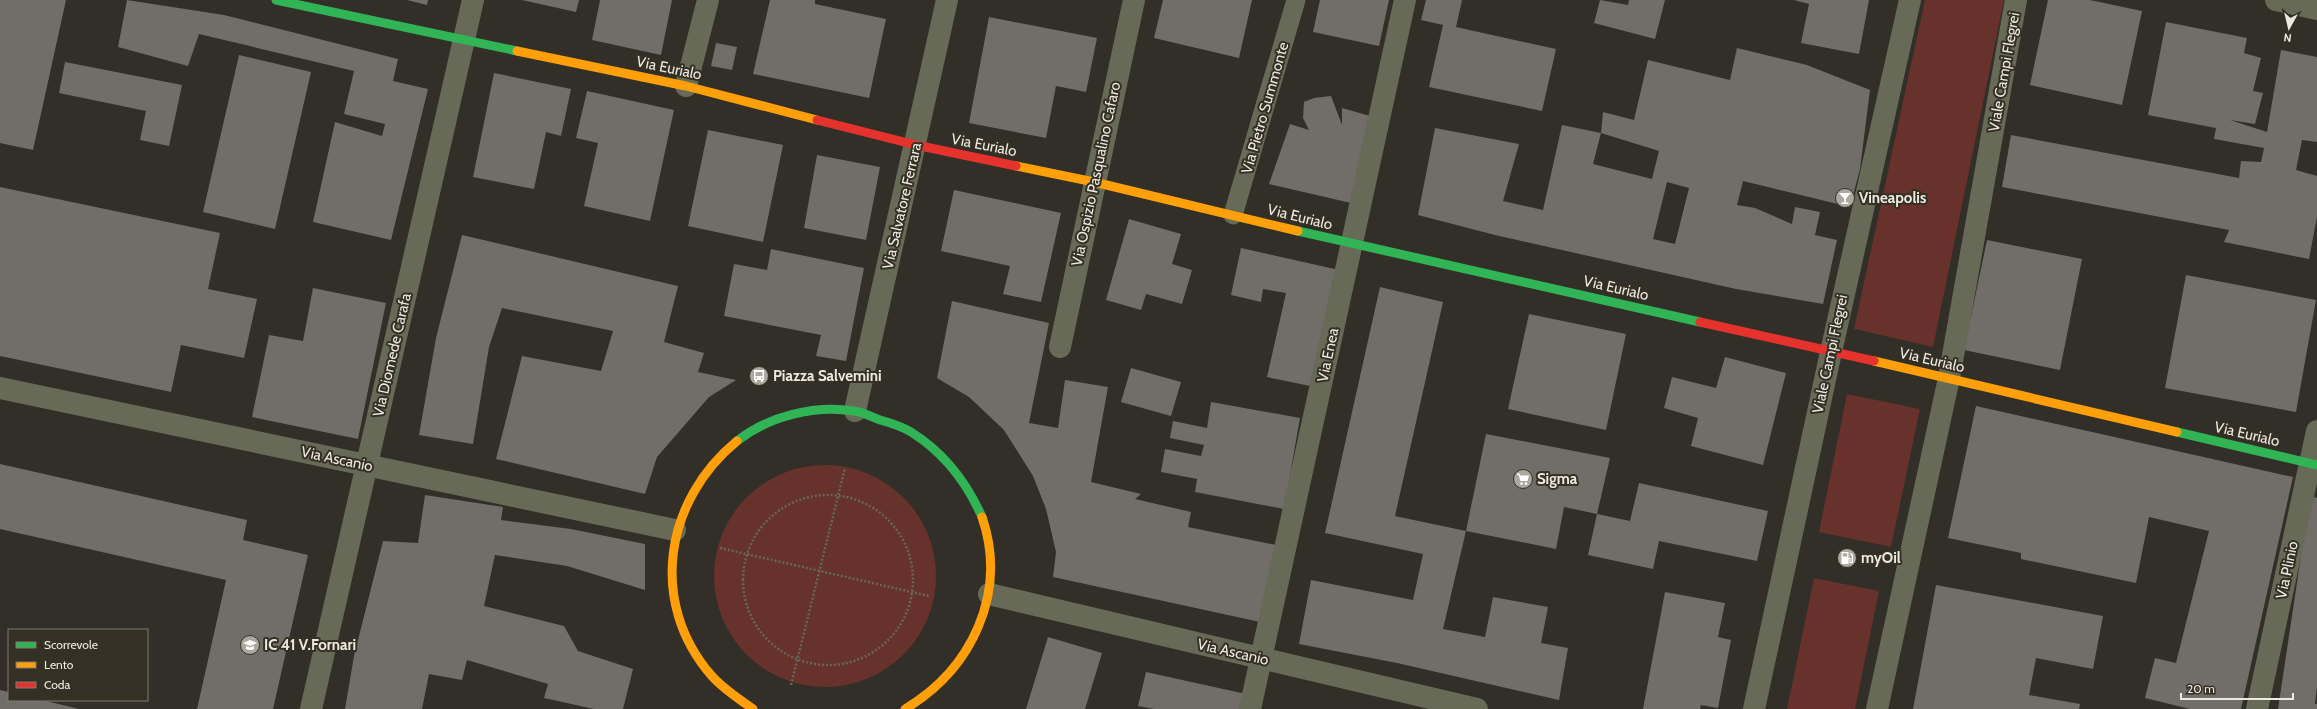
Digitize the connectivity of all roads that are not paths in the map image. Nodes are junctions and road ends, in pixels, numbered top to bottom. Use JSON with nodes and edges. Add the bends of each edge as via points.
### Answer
{"nodes":[{"id":1,"x":276,"y":0,"type":"edge"},
{"id":2,"x":473,"y":0,"type":"edge"},
{"id":3,"x":708,"y":0,"type":"edge"},
{"id":4,"x":947,"y":0,"type":"edge"},
{"id":5,"x":1134,"y":0,"type":"edge"},
{"id":6,"x":1296,"y":0,"type":"edge"},
{"id":7,"x":1405,"y":0,"type":"edge"},
{"id":8,"x":1910,"y":0,"type":"edge"},
{"id":9,"x":2016,"y":0,"type":"edge"},
{"id":10,"x":2276,"y":0,"type":"edge"},
{"id":11,"x":2317,"y":9,"type":"edge"},
{"id":12,"x":465,"y":40,"type":"junction"},
{"id":13,"x":686,"y":86,"type":"junction"},
{"id":14,"x":916,"y":145,"type":"junction"},
{"id":15,"x":1094,"y":182,"type":"junction"},
{"id":16,"x":1233,"y":215,"type":"junction"},
{"id":17,"x":1352,"y":244,"type":"junction"},
{"id":18,"x":1060,"y":348,"type":"dead end"},
{"id":19,"x":1831,"y":352,"type":"junction"},
{"id":20,"x":1949,"y":378,"type":"junction"},
{"id":21,"x":0,"y":388,"type":"edge"},
{"id":22,"x":855,"y":411,"type":"junction"},
{"id":23,"x":2317,"y":431,"type":"edge"},
{"id":24,"x":2314,"y":464,"type":"edge"},
{"id":25,"x":366,"y":465,"type":"junction"},
{"id":26,"x":675,"y":530,"type":"junction"},
{"id":27,"x":989,"y":594,"type":"junction"},
{"id":28,"x":1262,"y":659,"type":"junction"},
{"id":29,"x":310,"y":709,"type":"edge"},
{"id":30,"x":754,"y":709,"type":"edge"},
{"id":31,"x":905,"y":709,"type":"edge"},
{"id":32,"x":1250,"y":709,"type":"edge"},
{"id":33,"x":1477,"y":709,"type":"edge"},
{"id":34,"x":1754,"y":709,"type":"edge"},
{"id":35,"x":1877,"y":709,"type":"edge"},
{"id":36,"x":2257,"y":709,"type":"edge"}],
"edges":[{"from":1,"to":12,"type":"street","name":"Via Eurialo"},
{"from":2,"to":12,"type":"street","name":"Via Diomede Carafa"},
{"from":3,"to":13,"type":"street"},
{"from":4,"to":14,"type":"street","name":"Via Salvatore Ferrara"},
{"from":5,"to":15,"type":"street","name":"Via Ospizio Pasqualino Cafaro"},
{"from":6,"to":16,"type":"lane","name":"Via Pietro Summonte"},
{"from":7,"to":17,"type":"street","name":"Via Enea"},
{"from":8,"to":19,"type":"street","name":"Viale Campi Flegrei"},
{"from":9,"to":20,"type":"street","name":"Viale Campi Flegrei"},
{"from":10,"to":11,"type":"street"},
{"from":12,"to":13,"type":"street","name":"Via Eurialo"},
{"from":12,"to":25,"type":"street","name":"Via Diomede Carafa"},
{"from":13,"to":14,"type":"street","name":"Via Eurialo"},
{"from":14,"to":15,"type":"street","name":"Via Eurialo"},
{"from":14,"to":22,"type":"street","name":"Via Salvatore Ferrara"},
{"from":15,"to":16,"type":"street","name":"Via Eurialo"},
{"from":15,"to":18,"type":"street","name":"Via Ospizio Pasqualino Cafaro"},
{"from":16,"to":17,"type":"street","name":"Via Eurialo"},
{"from":17,"to":19,"type":"street","name":"Via Eurialo"},
{"from":17,"to":28,"type":"street","name":"Via Enea"},
{"from":19,"to":20,"type":"street","name":"Via Eurialo"},
{"from":19,"to":34,"type":"street","name":"Viale Campi Flegrei"},
{"from":20,"to":24,"type":"street","name":"Via Eurialo"},
{"from":20,"to":35,"type":"street","name":"Viale Campi Flegrei"},
{"from":21,"to":25,"type":"street","name":"Via Ascanio"},
{"from":22,"to":26,"type":"street","via":[[824,409],[783,416],[746,433],[714,459],[694,486]]},
{"from":22,"to":27,"type":"street","via":[[910,430],[948,460],[975,500],[989,546]]},
{"from":23,"to":24,"type":"street","name":"Via Plinio"},
{"from":24,"to":36,"type":"street","name":"Via Plinio"},
{"from":25,"to":26,"type":"street","name":"Via Ascanio"},
{"from":25,"to":29,"type":"street","name":"Via Diomede Carafa"},
{"from":26,"to":30,"type":"street","via":[[670,571],[676,613],[693,652],[720,685]]},
{"from":27,"to":28,"type":"street","name":"Via Ascanio"},
{"from":27,"to":31,"type":"street","via":[[976,636],[953,672],[920,702]]},
{"from":28,"to":32,"type":"street","name":"Via Enea"},
{"from":28,"to":33,"type":"street","name":"Via Ascanio"}]}
